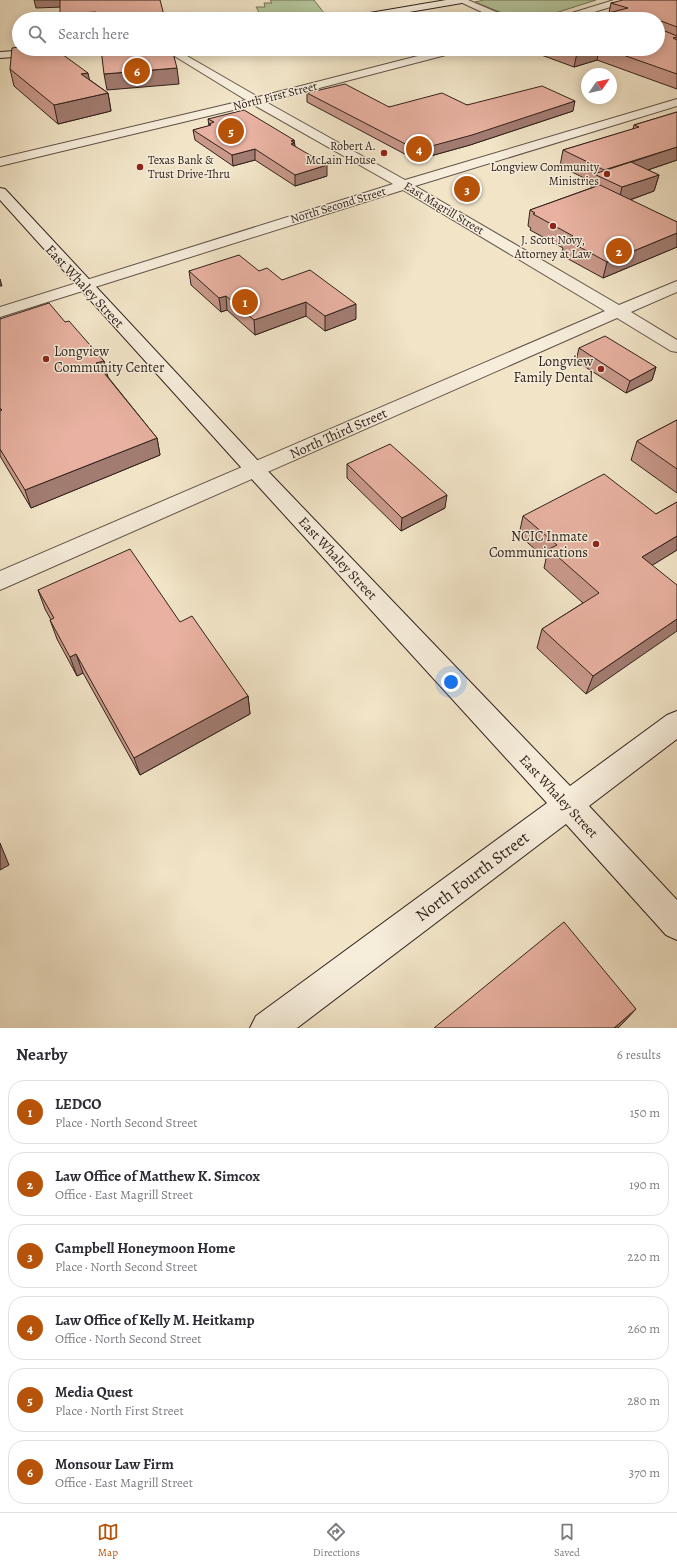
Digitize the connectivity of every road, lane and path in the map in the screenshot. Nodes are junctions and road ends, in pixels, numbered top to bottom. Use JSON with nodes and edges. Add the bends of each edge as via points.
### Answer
{"nodes":[{"id":1,"x":461,"y":0,"type":"edge"},
{"id":2,"x":624,"y":0,"type":"edge"},
{"id":3,"x":392,"y":12,"type":"edge"},
{"id":4,"x":489,"y":12,"type":"edge"},
{"id":5,"x":581,"y":12,"type":"edge"},
{"id":6,"x":12,"y":55,"type":"edge"},
{"id":7,"x":0,"y":56,"type":"edge"},
{"id":8,"x":180,"y":56,"type":"edge"},
{"id":9,"x":429,"y":56,"type":"edge"},
{"id":10,"x":256,"y":101,"type":"junction"},
{"id":11,"x":677,"y":102,"type":"edge"},
{"id":12,"x":0,"y":162,"type":"edge"},
{"id":13,"x":404,"y":185,"type":"junction"},
{"id":14,"x":0,"y":192,"type":"edge"},
{"id":15,"x":85,"y":285,"type":"junction"},
{"id":16,"x":677,"y":286,"type":"edge"},
{"id":17,"x":617,"y":311,"type":"junction"},
{"id":18,"x":0,"y":312,"type":"edge"},
{"id":19,"x":677,"y":346,"type":"edge"},
{"id":20,"x":255,"y":470,"type":"junction"},
{"id":21,"x":0,"y":581,"type":"edge"},
{"id":22,"x":677,"y":723,"type":"edge"},
{"id":23,"x":567,"y":804,"type":"junction"},
{"id":24,"x":677,"y":924,"type":"edge"},
{"id":25,"x":268,"y":1028,"type":"edge"}],
"edges":[{"from":1,"to":3,"type":"street"},
{"from":1,"to":4,"type":"street"},
{"from":2,"to":5,"type":"street"},
{"from":6,"to":7,"type":"street"},
{"from":8,"to":10,"type":"street","name":"East Magrill Street"},
{"from":9,"to":10,"type":"street","name":"North First Street"},
{"from":10,"to":12,"type":"street","name":"North First Street"},
{"from":10,"to":13,"type":"street","name":"East Magrill Street"},
{"from":11,"to":13,"type":"street","name":"North Second Street"},
{"from":13,"to":15,"type":"street","name":"North Second Street"},
{"from":13,"to":17,"type":"street","name":"East Magrill Street"},
{"from":14,"to":15,"type":"street","name":"East Whaley Street"},
{"from":15,"to":18,"type":"street","name":"North Second Street"},
{"from":15,"to":20,"type":"street","name":"East Whaley Street"},
{"from":16,"to":17,"type":"street","name":"North Third Street"},
{"from":17,"to":19,"type":"street","name":"East Magrill Street"},
{"from":17,"to":20,"type":"street","name":"North Third Street"},
{"from":20,"to":21,"type":"street","name":"North Third Street"},
{"from":20,"to":23,"type":"street","name":"East Whaley Street"},
{"from":22,"to":23,"type":"street","name":"North Fourth Street"},
{"from":23,"to":24,"type":"street","name":"East Whaley Street"},
{"from":23,"to":25,"type":"street","name":"North Fourth Street"}]}
